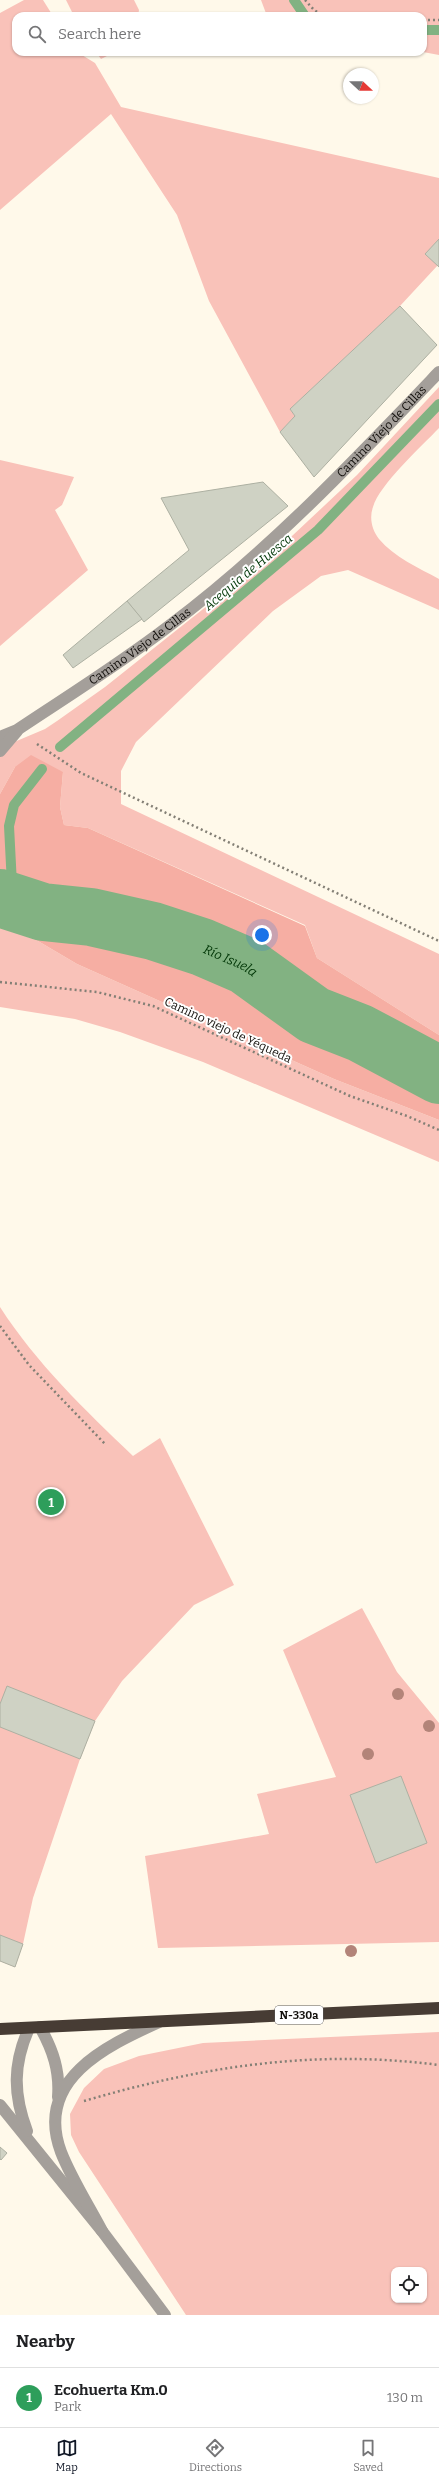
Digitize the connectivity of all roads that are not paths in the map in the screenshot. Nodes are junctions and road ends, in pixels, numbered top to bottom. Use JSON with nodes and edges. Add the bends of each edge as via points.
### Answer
{"nodes":[{"id":1,"x":439,"y":372,"type":"edge"},
{"id":2,"x":17,"y":730,"type":"junction"},
{"id":3,"x":0,"y":737,"type":"edge"},
{"id":4,"x":0,"y":751,"type":"edge"},
{"id":5,"x":439,"y":2008,"type":"edge"},
{"id":6,"x":159,"y":2022,"type":"junction"},
{"id":7,"x":34,"y":2028,"type":"junction"},
{"id":8,"x":0,"y":2029,"type":"edge"},
{"id":9,"x":0,"y":2105,"type":"edge"},
{"id":10,"x":57,"y":2106,"type":"junction"},
{"id":11,"x":32,"y":2145,"type":"junction"},
{"id":12,"x":102,"y":2231,"type":"junction"},
{"id":13,"x":165,"y":2315,"type":"edge"}],
"edges":[{"from":1,"to":2,"type":"street","name":"Camino Viejo de Cillas","via":[[332,484],[238,569],[169,626]]},
{"from":2,"to":3,"type":"street","name":"Camino Viejo de Cillas"},
{"from":2,"to":4,"type":"street"},
{"from":5,"to":6,"type":"highway","number":"N-330a"},
{"from":6,"to":7,"type":"highway","number":"N-330a"},
{"from":6,"to":10,"type":"street","via":[[117,2041],[96,2055],[80,2069]]},
{"from":7,"to":8,"type":"highway","number":"N-330a"},
{"from":7,"to":10,"type":"street","via":[[50,2044],[56,2062],[59,2081]]},
{"from":7,"to":11,"type":"street","via":[[20,2048],[15,2071],[16,2094]]},
{"from":9,"to":11,"type":"street"},
{"from":10,"to":12,"type":"street","via":[[56,2134],[62,2152]]},
{"from":11,"to":12,"type":"street"},
{"from":12,"to":13,"type":"street"}]}
